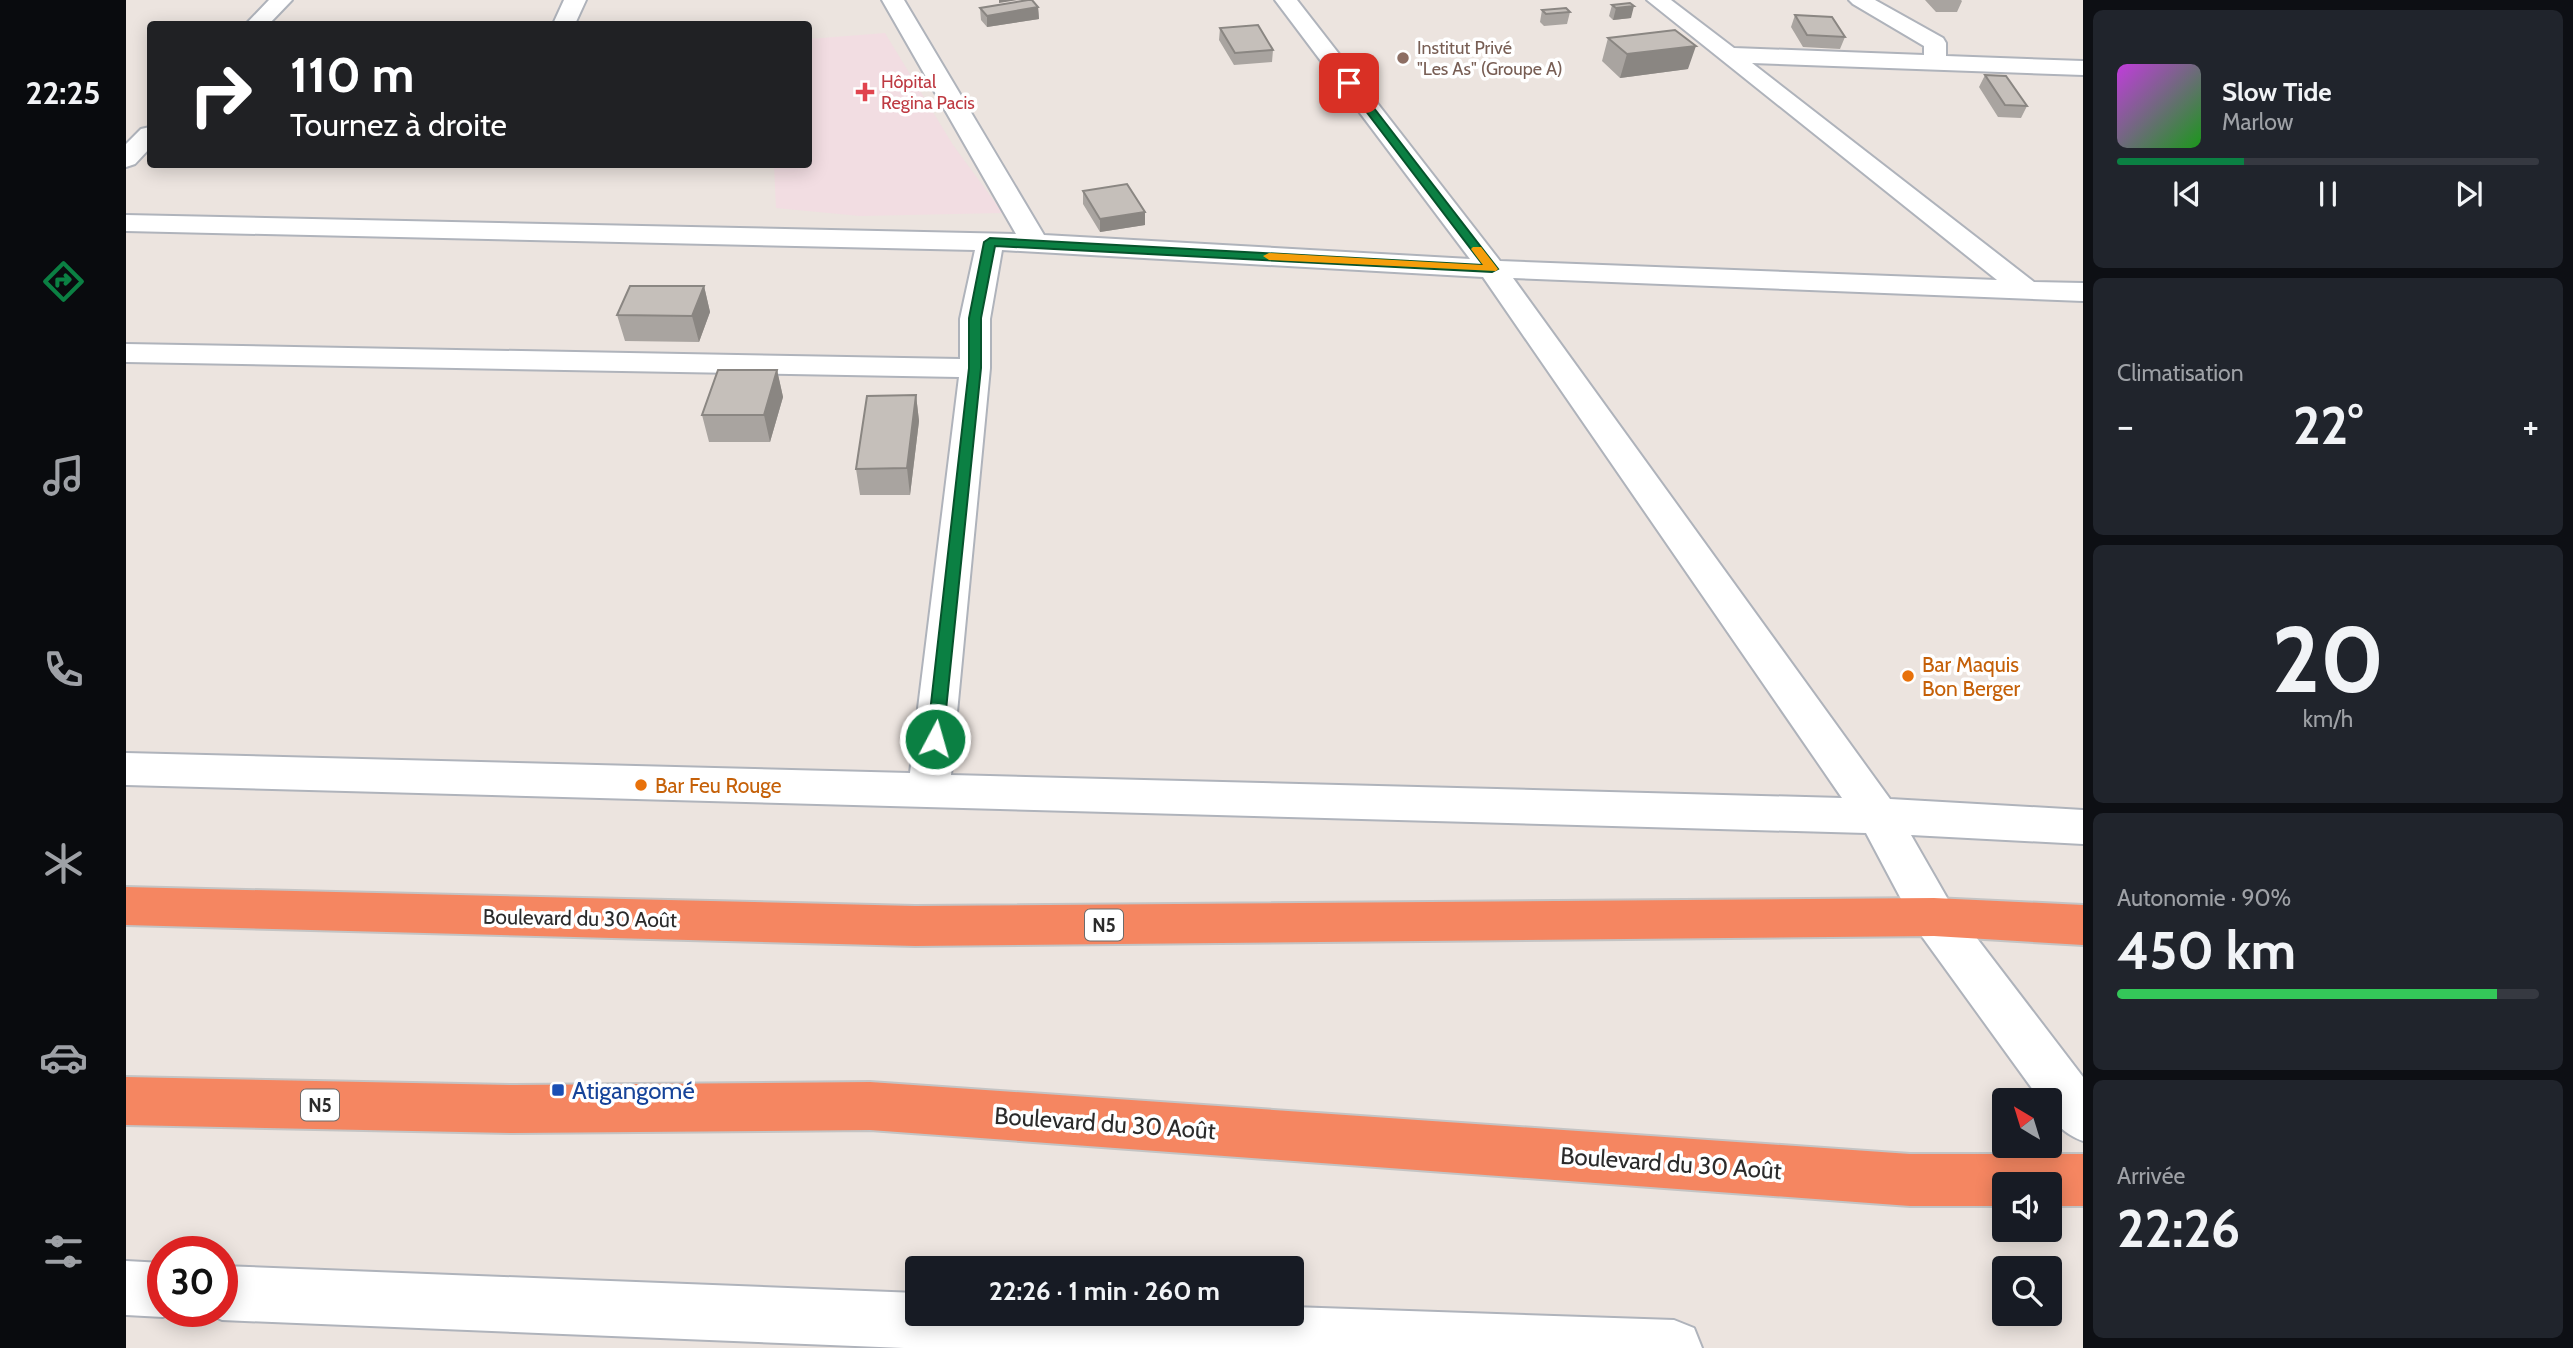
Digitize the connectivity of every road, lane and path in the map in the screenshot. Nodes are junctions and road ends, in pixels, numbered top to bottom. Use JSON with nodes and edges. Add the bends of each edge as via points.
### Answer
{"nodes":[{"id":1,"x":281,"y":0,"type":"edge"},
{"id":2,"x":575,"y":0,"type":"edge"},
{"id":3,"x":894,"y":0,"type":"edge"},
{"id":4,"x":1286,"y":0,"type":"edge"},
{"id":5,"x":1658,"y":0,"type":"edge"},
{"id":6,"x":1860,"y":0,"type":"edge"},
{"id":7,"x":260,"y":21,"type":"edge"},
{"id":8,"x":566,"y":21,"type":"edge"},
{"id":9,"x":1730,"y":55,"type":"junction"},
{"id":10,"x":1936,"y":61,"type":"junction"},
{"id":11,"x":2083,"y":68,"type":"edge"},
{"id":12,"x":147,"y":137,"type":"edge"},
{"id":13,"x":126,"y":159,"type":"edge"},
{"id":14,"x":126,"y":223,"type":"edge"},
{"id":15,"x":990,"y":242,"type":"junction"},
{"id":16,"x":1035,"y":243,"type":"junction"},
{"id":17,"x":1492,"y":269,"type":"junction"},
{"id":18,"x":2027,"y":290,"type":"junction"},
{"id":19,"x":2083,"y":292,"type":"edge"},
{"id":20,"x":126,"y":353,"type":"edge"},
{"id":21,"x":975,"y":368,"type":"junction"},
{"id":22,"x":126,"y":769,"type":"edge"},
{"id":23,"x":929,"y":792,"type":"junction"},
{"id":24,"x":1878,"y":816,"type":"junction"},
{"id":25,"x":2083,"y":827,"type":"edge"},
{"id":26,"x":126,"y":906,"type":"edge"},
{"id":27,"x":1934,"y":917,"type":"junction"},
{"id":28,"x":2083,"y":925,"type":"edge"},
{"id":29,"x":126,"y":1101,"type":"edge"},
{"id":30,"x":2083,"y":1117,"type":"edge"},
{"id":31,"x":2083,"y":1180,"type":"edge"},
{"id":32,"x":126,"y":1289,"type":"edge"},
{"id":33,"x":147,"y":1290,"type":"edge"},
{"id":34,"x":238,"y":1294,"type":"edge"},
{"id":35,"x":770,"y":1332,"type":"edge"},
{"id":36,"x":1674,"y":1348,"type":"edge"}],
"edges":[{"from":1,"to":7,"type":"street"},
{"from":2,"to":8,"type":"street"},
{"from":3,"to":16,"type":"street"},
{"from":4,"to":17,"type":"street"},
{"from":5,"to":9,"type":"street"},
{"from":6,"to":10,"type":"street","via":[[1935,43]]},
{"from":9,"to":10,"type":"street"},
{"from":9,"to":18,"type":"street"},
{"from":10,"to":11,"type":"street"},
{"from":12,"to":13,"type":"street"},
{"from":14,"to":15,"type":"street"},
{"from":15,"to":16,"type":"street"},
{"from":15,"to":21,"type":"street","via":[[975,318]]},
{"from":16,"to":17,"type":"street"},
{"from":17,"to":18,"type":"street"},
{"from":17,"to":24,"type":"street"},
{"from":18,"to":19,"type":"street"},
{"from":20,"to":21,"type":"street"},
{"from":21,"to":23,"type":"street"},
{"from":22,"to":23,"type":"street"},
{"from":23,"to":24,"type":"street"},
{"from":24,"to":25,"type":"street"},
{"from":24,"to":27,"type":"street"},
{"from":26,"to":27,"type":"highway","name":"Boulevard du 30 Août","number":"N5","via":[[915,926]]},
{"from":27,"to":28,"type":"highway","name":"Boulevard du 30 Août","number":"N5"},
{"from":27,"to":30,"type":"street"},
{"from":29,"to":31,"type":"highway","name":"Boulevard du 30 Août","number":"N5","via":[[514,1110],[870,1106],[1910,1180]]},
{"from":32,"to":33,"type":"street"},
{"from":34,"to":35,"type":"street"},
{"from":35,"to":36,"type":"street"}]}
